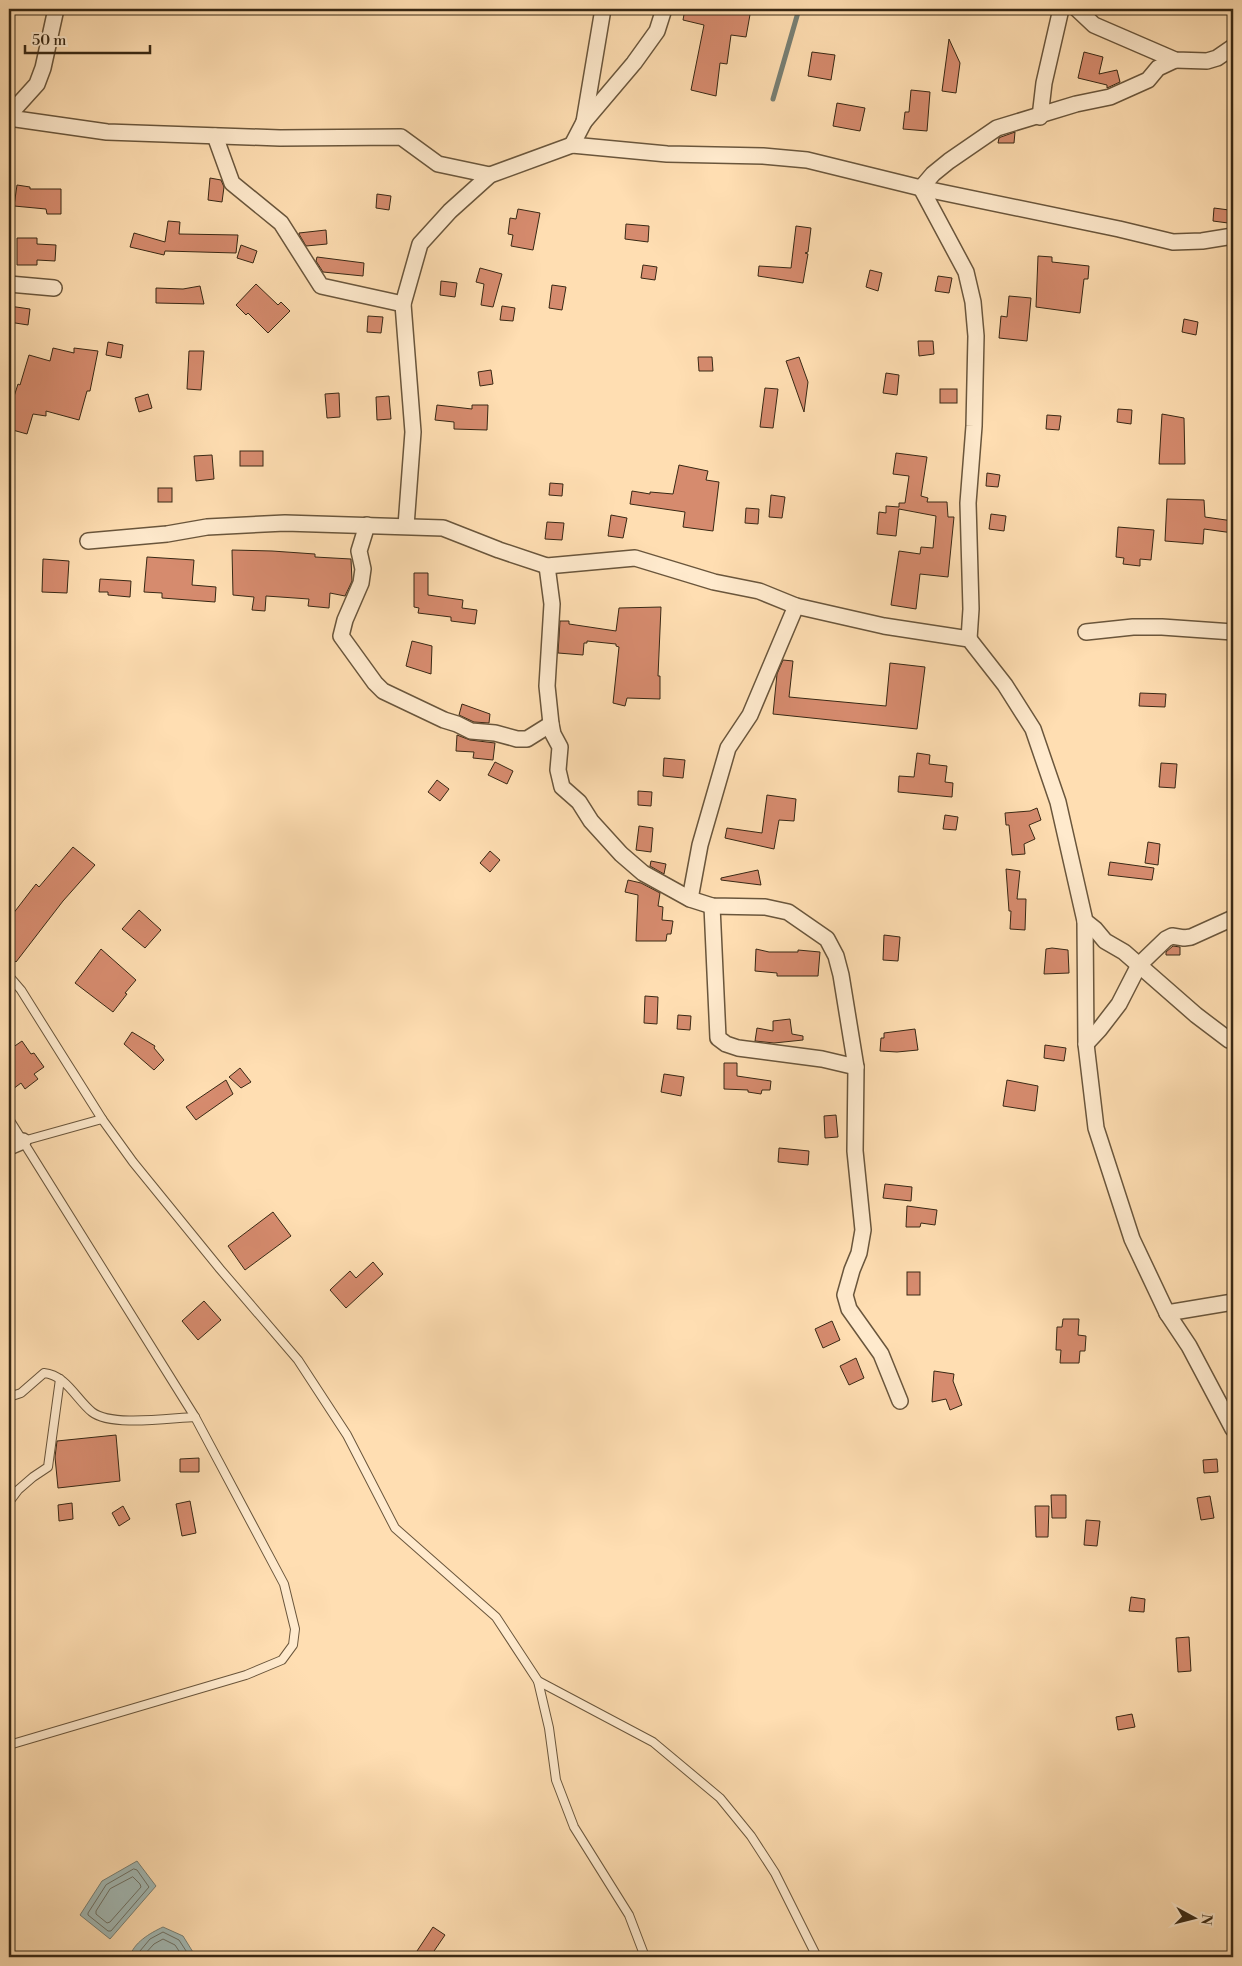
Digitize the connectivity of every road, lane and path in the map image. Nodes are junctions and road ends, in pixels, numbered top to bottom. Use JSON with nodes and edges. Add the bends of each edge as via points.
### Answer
{"nodes":[{"id":1,"x":56,"y":9,"type":"edge"},
{"id":2,"x":603,"y":9,"type":"edge"},
{"id":3,"x":664,"y":9,"type":"edge"},
{"id":4,"x":1061,"y":9,"type":"edge"},
{"id":5,"x":1077,"y":9,"type":"edge"},
{"id":6,"x":1233,"y":47,"type":"edge"},
{"id":7,"x":1175,"y":60,"type":"junction"},
{"id":8,"x":9,"y":116,"type":"edge"},
{"id":9,"x":1040,"y":116,"type":"junction"},
{"id":10,"x":584,"y":122,"type":"junction"},
{"id":11,"x":215,"y":136,"type":"junction"},
{"id":12,"x":572,"y":145,"type":"junction"},
{"id":13,"x":490,"y":175,"type":"junction"},
{"id":14,"x":921,"y":188,"type":"junction"},
{"id":15,"x":1233,"y":236,"type":"edge"},
{"id":16,"x":9,"y":284,"type":"edge"},
{"id":17,"x":54,"y":288,"type":"dead end"},
{"id":18,"x":403,"y":304,"type":"junction"},
{"id":19,"x":367,"y":525,"type":"junction"},
{"id":20,"x":406,"y":526,"type":"junction"},
{"id":21,"x":88,"y":541,"type":"dead end"},
{"id":22,"x":547,"y":566,"type":"junction"},
{"id":23,"x":796,"y":606,"type":"junction"},
{"id":24,"x":1086,"y":632,"type":"dead end"},
{"id":25,"x":1233,"y":632,"type":"edge"},
{"id":26,"x":969,"y":639,"type":"junction"},
{"id":27,"x":551,"y":724,"type":"junction"},
{"id":28,"x":690,"y":899,"type":"junction"},
{"id":29,"x":712,"y":906,"type":"junction"},
{"id":30,"x":1233,"y":918,"type":"edge"},
{"id":31,"x":1085,"y":921,"type":"junction"},
{"id":32,"x":1139,"y":965,"type":"junction"},
{"id":33,"x":9,"y":976,"type":"edge"},
{"id":34,"x":1233,"y":1041,"type":"edge"},
{"id":35,"x":1086,"y":1044,"type":"junction"},
{"id":36,"x":856,"y":1068,"type":"junction"},
{"id":37,"x":9,"y":1119,"type":"edge"},
{"id":38,"x":102,"y":1119,"type":"junction"},
{"id":39,"x":16,"y":1144,"type":"edge"},
{"id":40,"x":1233,"y":1302,"type":"edge"},
{"id":41,"x":1167,"y":1313,"type":"junction"},
{"id":42,"x":60,"y":1379,"type":"junction"},
{"id":43,"x":9,"y":1396,"type":"edge"},
{"id":44,"x":900,"y":1401,"type":"dead end"},
{"id":45,"x":195,"y":1416,"type":"junction"},
{"id":46,"x":1233,"y":1429,"type":"edge"},
{"id":47,"x":9,"y":1502,"type":"edge"},
{"id":48,"x":538,"y":1681,"type":"junction"},
{"id":49,"x":9,"y":1745,"type":"edge"},
{"id":50,"x":645,"y":1957,"type":"edge"},
{"id":51,"x":817,"y":1957,"type":"edge"}],
"edges":[{"from":1,"to":8,"type":"street","via":[[37,84]]},
{"from":2,"to":10,"type":"street"},
{"from":3,"to":10,"type":"street","via":[[657,31]]},
{"from":4,"to":9,"type":"street"},
{"from":5,"to":7,"type":"street","via":[[1094,25]]},
{"from":6,"to":7,"type":"street","via":[[1207,61]]},
{"from":7,"to":9,"type":"street","via":[[1130,89]]},
{"from":8,"to":11,"type":"street","via":[[107,132]]},
{"from":9,"to":14,"type":"street","via":[[997,128],[933,174]]},
{"from":10,"to":12,"type":"street"},
{"from":11,"to":13,"type":"street","via":[[401,137],[438,164]]},
{"from":11,"to":18,"type":"street","via":[[232,183],[281,223],[321,286]]},
{"from":12,"to":13,"type":"street"},
{"from":12,"to":14,"type":"street","via":[[667,154],[807,160]]},
{"from":13,"to":18,"type":"street","via":[[420,244]]},
{"from":14,"to":15,"type":"street","via":[[1173,242]]},
{"from":14,"to":26,"type":"street","via":[[966,272],[976,327],[968,503],[972,609]]},
{"from":16,"to":17,"type":"street"},
{"from":18,"to":20,"type":"street","via":[[413,432]]},
{"from":19,"to":20,"type":"street"},
{"from":19,"to":21,"type":"street","via":[[207,527]]},
{"from":19,"to":27,"type":"street","via":[[359,550],[363,569],[360,583],[341,636],[375,683],[383,691],[471,731],[517,739],[527,738]]},
{"from":20,"to":22,"type":"street","via":[[443,528]]},
{"from":22,"to":23,"type":"street","via":[[635,558],[714,582],[759,591]]},
{"from":22,"to":27,"type":"street","via":[[552,604],[547,686]]},
{"from":23,"to":26,"type":"street","via":[[884,626]]},
{"from":23,"to":28,"type":"street","via":[[750,716],[728,748],[700,845]]},
{"from":24,"to":25,"type":"street","via":[[1133,627]]},
{"from":26,"to":31,"type":"street","via":[[1032,729],[1058,802]]},
{"from":27,"to":28,"type":"street","via":[[560,747],[558,770],[562,787],[579,802],[591,821],[621,854],[644,873]]},
{"from":28,"to":29,"type":"street"},
{"from":29,"to":36,"type":"street","via":[[766,907],[788,912],[827,939],[836,956]]},
{"from":29,"to":36,"type":"street","via":[[718,1038],[738,1048],[822,1059]]},
{"from":30,"to":32,"type":"street","via":[[1192,937],[1172,936],[1166,939]]},
{"from":31,"to":32,"type":"street","via":[[1105,941]]},
{"from":31,"to":35,"type":"street"},
{"from":32,"to":34,"type":"street","via":[[1196,1015]]},
{"from":32,"to":35,"type":"street","via":[[1119,1004]]},
{"from":33,"to":38,"type":"lane"},
{"from":35,"to":41,"type":"street","via":[[1096,1128],[1132,1239]]},
{"from":36,"to":44,"type":"street","via":[[855,1151],[863,1230],[845,1295],[849,1309],[881,1354]]},
{"from":37,"to":39,"type":"lane"},
{"from":38,"to":39,"type":"lane"},
{"from":38,"to":48,"type":"lane","via":[[214,1262],[298,1360],[347,1435],[395,1528],[496,1617]]},
{"from":39,"to":45,"type":"lane"},
{"from":40,"to":41,"type":"street"},
{"from":41,"to":46,"type":"street","via":[[1189,1346]]},
{"from":42,"to":43,"type":"lane","via":[[44,1373],[21,1393]]},
{"from":42,"to":45,"type":"lane","via":[[92,1412],[107,1419]]},
{"from":42,"to":47,"type":"lane","via":[[48,1467],[28,1481]]},
{"from":45,"to":49,"type":"lane","via":[[284,1584],[295,1629],[288,1655],[272,1666],[246,1675]]},
{"from":48,"to":50,"type":"lane","via":[[556,1780],[574,1827],[630,1915]]},
{"from":48,"to":51,"type":"lane","via":[[653,1742],[720,1798],[751,1836],[775,1873]]}]}
